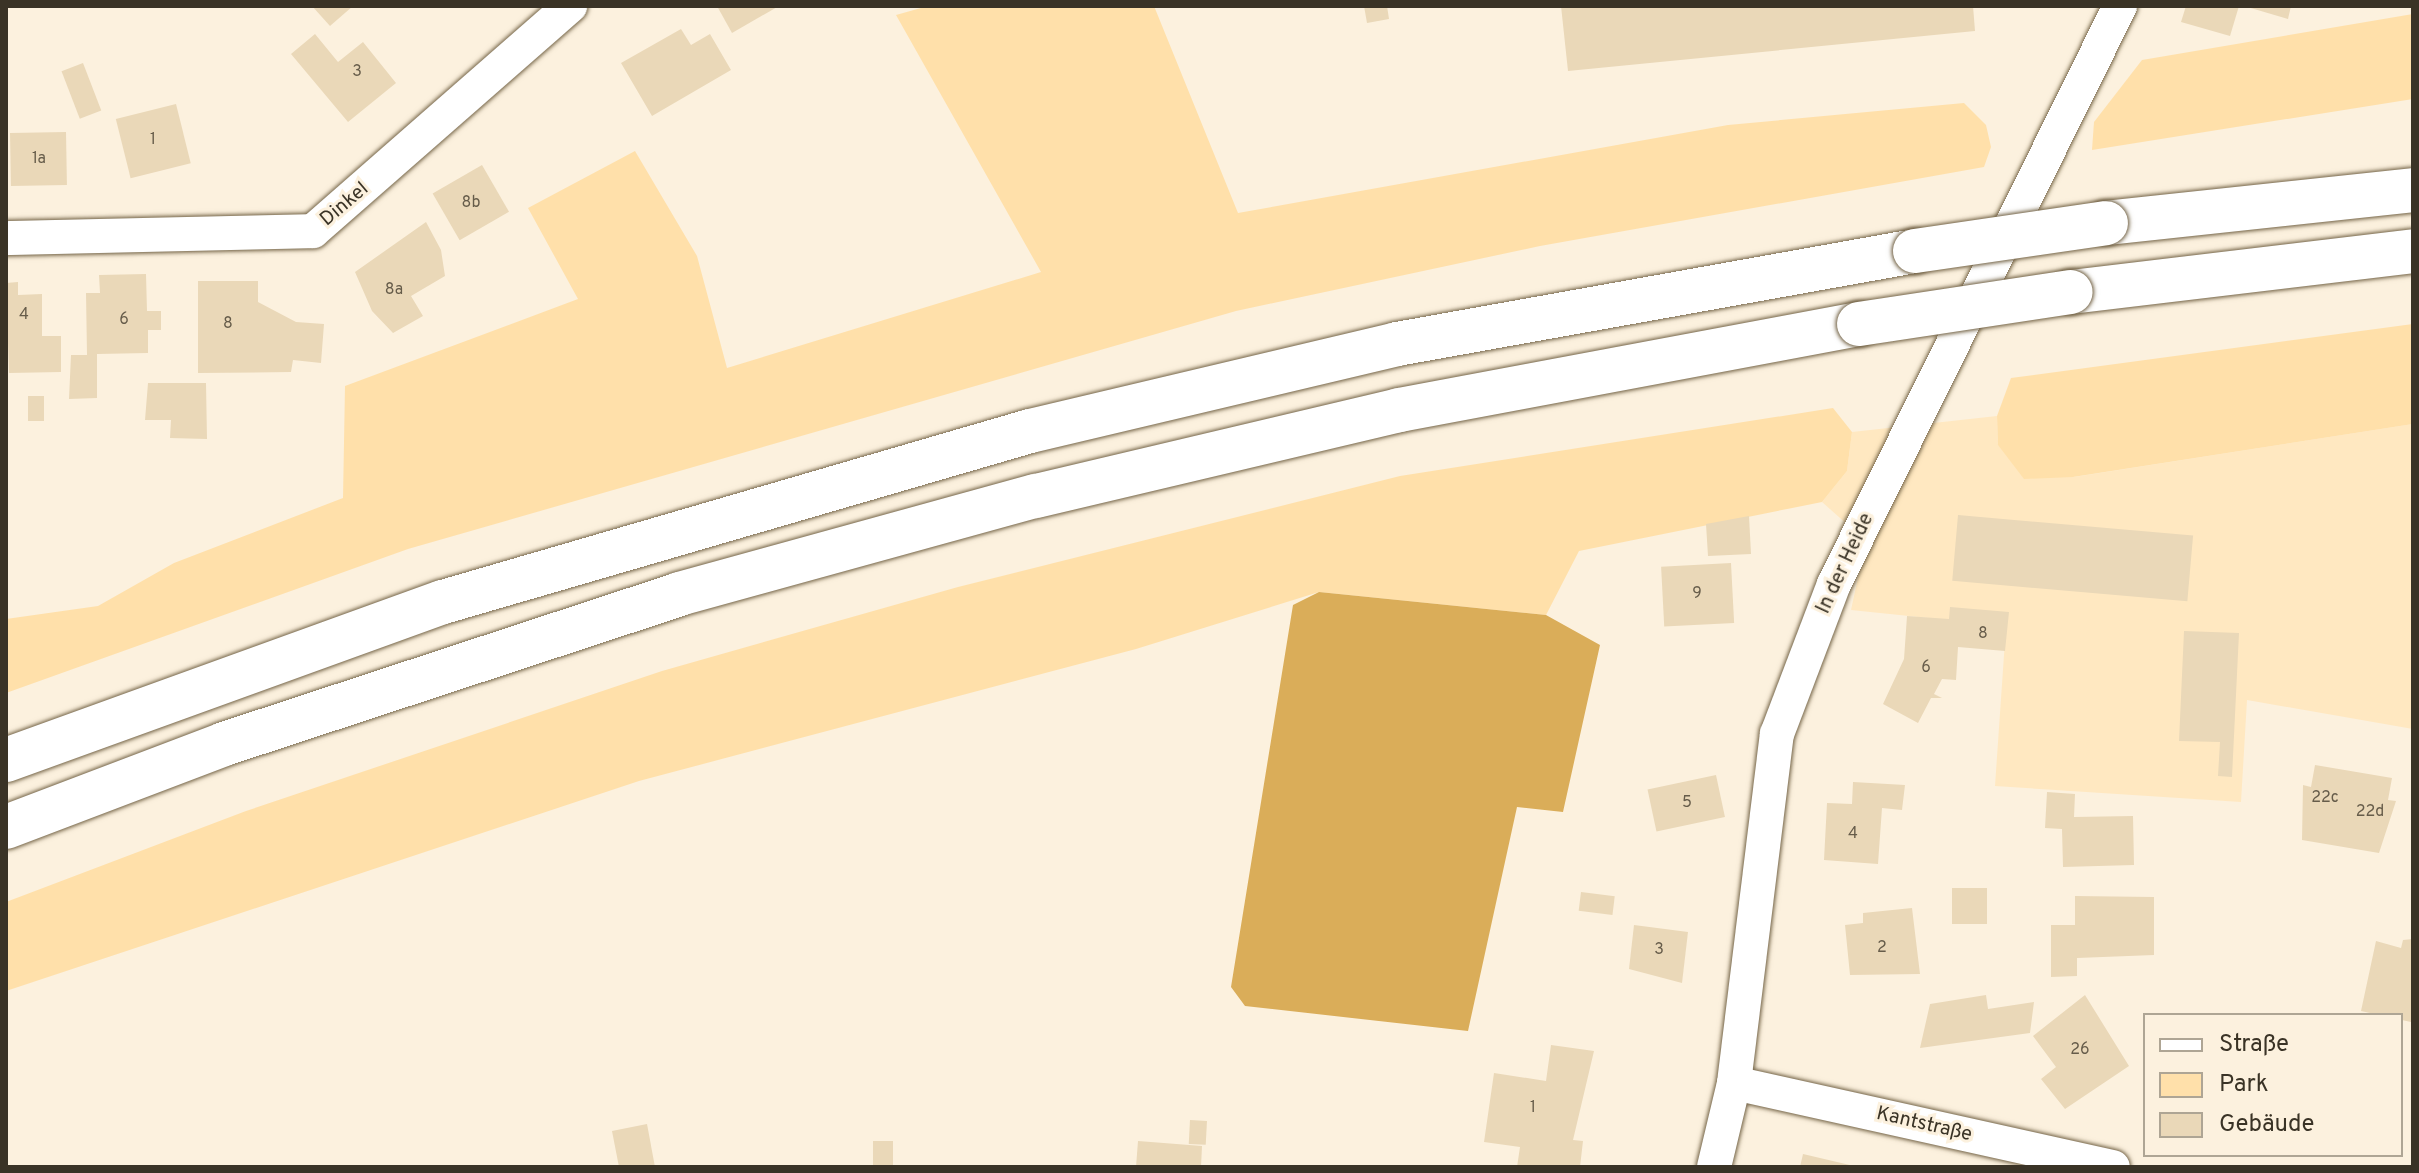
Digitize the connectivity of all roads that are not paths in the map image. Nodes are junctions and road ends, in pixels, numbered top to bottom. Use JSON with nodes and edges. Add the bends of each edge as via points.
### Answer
{"nodes":[{"id":1,"x":570,"y":6,"type":"edge"},
{"id":2,"x":2120,"y":6,"type":"edge"},
{"id":3,"x":2413,"y":190,"type":"edge"},
{"id":4,"x":6,"y":238,"type":"edge"},
{"id":5,"x":2413,"y":251,"type":"edge"},
{"id":6,"x":6,"y":760,"type":"edge"},
{"id":7,"x":6,"y":827,"type":"edge"},
{"id":8,"x":1734,"y":1083,"type":"junction"},
{"id":9,"x":1714,"y":1167,"type":"edge"},
{"id":10,"x":2113,"y":1167,"type":"edge"}],
"edges":[{"from":1,"to":4,"type":"street","name":"Dinkel","via":[[313,231]]},
{"from":2,"to":8,"type":"street","name":"In der Heide","via":[[1834,584],[1777,734]]},
{"from":3,"to":6,"type":"highway","bridge":true,"via":[[2106,223],[1915,251],[1397,344],[1030,431],[443,602]]},
{"from":5,"to":7,"type":"highway","bridge":true,"via":[[2071,292],[1859,324],[1399,410],[1021,500],[679,594],[224,744]]},
{"from":8,"to":9,"type":"street","name":"In der Heide"},
{"from":8,"to":10,"type":"street","name":"Kantstraße"}]}
